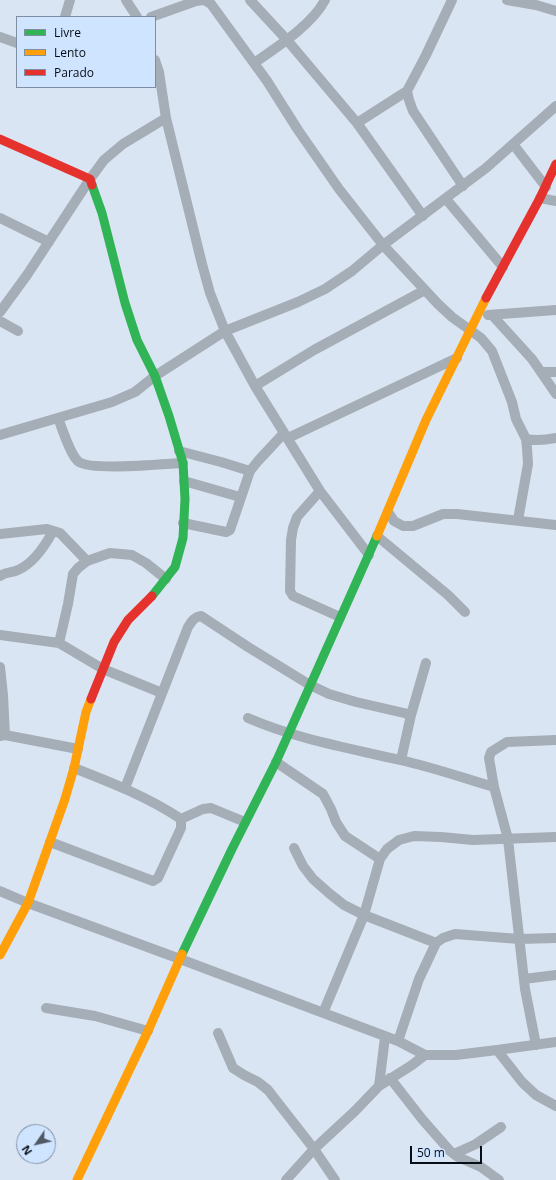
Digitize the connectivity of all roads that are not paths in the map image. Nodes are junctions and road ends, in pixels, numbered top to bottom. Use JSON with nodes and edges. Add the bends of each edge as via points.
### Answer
{"nodes":[{"id":1,"x":70,"y":0,"type":"edge"},
{"id":2,"x":126,"y":0,"type":"edge"},
{"id":3,"x":250,"y":0,"type":"edge"},
{"id":4,"x":325,"y":0,"type":"edge"},
{"id":5,"x":452,"y":0,"type":"edge"},
{"id":6,"x":507,"y":0,"type":"edge"},
{"id":7,"x":537,"y":2,"type":"edge"},
{"id":8,"x":556,"y":11,"type":"edge"},
{"id":9,"x":65,"y":16,"type":"edge"},
{"id":10,"x":136,"y":16,"type":"edge"},
{"id":11,"x":154,"y":16,"type":"edge"},
{"id":12,"x":0,"y":37,"type":"edge"},
{"id":13,"x":287,"y":40,"type":"junction"},
{"id":14,"x":16,"y":43,"type":"edge"},
{"id":15,"x":156,"y":63,"type":"edge"},
{"id":16,"x":254,"y":63,"type":"junction"},
{"id":17,"x":408,"y":91,"type":"junction"},
{"id":18,"x":556,"y":106,"type":"edge"},
{"id":19,"x":166,"y":118,"type":"junction"},
{"id":20,"x":357,"y":123,"type":"junction"},
{"id":21,"x":0,"y":139,"type":"edge"},
{"id":22,"x":513,"y":144,"type":"junction"},
{"id":23,"x":556,"y":164,"type":"edge"},
{"id":24,"x":90,"y":179,"type":"junction"},
{"id":25,"x":463,"y":186,"type":"junction"},
{"id":26,"x":546,"y":187,"type":"junction"},
{"id":27,"x":446,"y":198,"type":"junction"},
{"id":28,"x":540,"y":198,"type":"junction"},
{"id":29,"x":556,"y":201,"type":"edge"},
{"id":30,"x":422,"y":216,"type":"junction"},
{"id":31,"x":0,"y":218,"type":"edge"},
{"id":32,"x":48,"y":242,"type":"junction"},
{"id":33,"x":383,"y":245,"type":"junction"},
{"id":34,"x":503,"y":267,"type":"junction"},
{"id":35,"x":425,"y":290,"type":"junction"},
{"id":36,"x":556,"y":310,"type":"edge"},
{"id":37,"x":0,"y":312,"type":"edge"},
{"id":38,"x":492,"y":315,"type":"junction"},
{"id":39,"x":477,"y":316,"type":"junction"},
{"id":40,"x":0,"y":321,"type":"edge"},
{"id":41,"x":18,"y":331,"type":"dead end"},
{"id":42,"x":225,"y":331,"type":"junction"},
{"id":43,"x":470,"y":331,"type":"junction"},
{"id":44,"x":457,"y":358,"type":"junction"},
{"id":45,"x":541,"y":372,"type":"junction"},
{"id":46,"x":556,"y":372,"type":"edge"},
{"id":47,"x":155,"y":376,"type":"junction"},
{"id":48,"x":255,"y":386,"type":"junction"},
{"id":49,"x":556,"y":394,"type":"edge"},
{"id":50,"x":58,"y":418,"type":"junction"},
{"id":51,"x":0,"y":435,"type":"edge"},
{"id":52,"x":286,"y":436,"type":"junction"},
{"id":53,"x":556,"y":438,"type":"edge"},
{"id":54,"x":526,"y":439,"type":"junction"},
{"id":55,"x":179,"y":451,"type":"junction"},
{"id":56,"x":183,"y":463,"type":"junction"},
{"id":57,"x":250,"y":471,"type":"junction"},
{"id":58,"x":184,"y":481,"type":"junction"},
{"id":59,"x":320,"y":491,"type":"junction"},
{"id":60,"x":240,"y":497,"type":"junction"},
{"id":61,"x":388,"y":512,"type":"junction"},
{"id":62,"x":518,"y":520,"type":"junction"},
{"id":63,"x":184,"y":523,"type":"junction"},
{"id":64,"x":556,"y":525,"type":"edge"},
{"id":65,"x":53,"y":530,"type":"junction"},
{"id":66,"x":0,"y":534,"type":"edge"},
{"id":67,"x":377,"y":536,"type":"junction"},
{"id":68,"x":369,"y":555,"type":"junction"},
{"id":69,"x":87,"y":561,"type":"junction"},
{"id":70,"x":0,"y":576,"type":"edge"},
{"id":71,"x":166,"y":579,"type":"junction"},
{"id":72,"x":465,"y":612,"type":"dead end"},
{"id":73,"x":340,"y":618,"type":"junction"},
{"id":74,"x":0,"y":636,"type":"edge"},
{"id":75,"x":59,"y":643,"type":"junction"},
{"id":76,"x":426,"y":663,"type":"dead end"},
{"id":77,"x":0,"y":667,"type":"edge"},
{"id":78,"x":104,"y":670,"type":"junction"},
{"id":79,"x":310,"y":685,"type":"junction"},
{"id":80,"x":162,"y":693,"type":"junction"},
{"id":81,"x":411,"y":716,"type":"junction"},
{"id":82,"x":248,"y":718,"type":"dead end"},
{"id":83,"x":289,"y":733,"type":"junction"},
{"id":84,"x":3,"y":735,"type":"edge"},
{"id":85,"x":556,"y":740,"type":"edge"},
{"id":86,"x":78,"y":749,"type":"junction"},
{"id":87,"x":401,"y":760,"type":"junction"},
{"id":88,"x":276,"y":762,"type":"junction"},
{"id":89,"x":74,"y":768,"type":"junction"},
{"id":90,"x":494,"y":787,"type":"junction"},
{"id":91,"x":125,"y":788,"type":"junction"},
{"id":92,"x":181,"y":819,"type":"junction"},
{"id":93,"x":245,"y":822,"type":"junction"},
{"id":94,"x":556,"y":837,"type":"edge"},
{"id":95,"x":508,"y":839,"type":"junction"},
{"id":96,"x":50,"y":842,"type":"junction"},
{"id":97,"x":294,"y":848,"type":"dead end"},
{"id":98,"x":380,"y":859,"type":"junction"},
{"id":99,"x":0,"y":891,"type":"edge"},
{"id":100,"x":28,"y":903,"type":"junction"},
{"id":101,"x":364,"y":915,"type":"junction"},
{"id":102,"x":556,"y":938,"type":"edge"},
{"id":103,"x":519,"y":939,"type":"junction"},
{"id":104,"x":436,"y":943,"type":"junction"},
{"id":105,"x":0,"y":955,"type":"edge"},
{"id":106,"x":180,"y":959,"type":"junction"},
{"id":107,"x":556,"y":974,"type":"edge"},
{"id":108,"x":524,"y":979,"type":"junction"},
{"id":109,"x":46,"y":1008,"type":"dead end"},
{"id":110,"x":323,"y":1013,"type":"junction"},
{"id":111,"x":148,"y":1031,"type":"junction"},
{"id":112,"x":218,"y":1034,"type":"dead end"},
{"id":113,"x":386,"y":1038,"type":"junction"},
{"id":114,"x":398,"y":1042,"type":"junction"},
{"id":115,"x":556,"y":1042,"type":"edge"},
{"id":116,"x":536,"y":1045,"type":"junction"},
{"id":117,"x":497,"y":1050,"type":"junction"},
{"id":118,"x":425,"y":1055,"type":"junction"},
{"id":119,"x":390,"y":1078,"type":"junction"},
{"id":120,"x":379,"y":1086,"type":"junction"},
{"id":121,"x":556,"y":1106,"type":"edge"},
{"id":122,"x":501,"y":1127,"type":"dead end"},
{"id":123,"x":314,"y":1149,"type":"junction"},
{"id":124,"x":454,"y":1154,"type":"junction"},
{"id":125,"x":77,"y":1180,"type":"edge"},
{"id":126,"x":286,"y":1180,"type":"edge"},
{"id":127,"x":336,"y":1180,"type":"edge"},
{"id":128,"x":500,"y":1180,"type":"edge"}],
"edges":[{"from":1,"to":9,"type":"street"},
{"from":2,"to":10,"type":"street"},
{"from":3,"to":13,"type":"street"},
{"from":4,"to":13,"type":"street","via":[[304,26]]},
{"from":5,"to":17,"type":"street"},
{"from":6,"to":7,"type":"street"},
{"from":7,"to":8,"type":"street"},
{"from":11,"to":16,"type":"street","via":[[204,0],[211,4]]},
{"from":12,"to":14,"type":"street"},
{"from":13,"to":16,"type":"street"},
{"from":13,"to":20,"type":"street"},
{"from":15,"to":19,"type":"street"},
{"from":16,"to":33,"type":"street","via":[[339,189]]},
{"from":17,"to":20,"type":"street"},
{"from":17,"to":25,"type":"street","via":[[413,111]]},
{"from":18,"to":22,"type":"street"},
{"from":19,"to":24,"type":"street","via":[[123,144],[104,160]]},
{"from":19,"to":42,"type":"street","via":[[210,293]]},
{"from":20,"to":30,"type":"street"},
{"from":21,"to":24,"type":"street"},
{"from":22,"to":25,"type":"street"},
{"from":22,"to":26,"type":"street"},
{"from":23,"to":26,"type":"street"},
{"from":24,"to":32,"type":"street"},
{"from":24,"to":47,"type":"street","via":[[102,213],[125,303],[138,340]]},
{"from":25,"to":27,"type":"street"},
{"from":26,"to":28,"type":"street"},
{"from":27,"to":30,"type":"street"},
{"from":27,"to":34,"type":"street"},
{"from":28,"to":29,"type":"street"},
{"from":28,"to":34,"type":"street"},
{"from":30,"to":33,"type":"street"},
{"from":31,"to":32,"type":"street"},
{"from":32,"to":37,"type":"street"},
{"from":33,"to":35,"type":"street"},
{"from":33,"to":42,"type":"street","via":[[325,289]]},
{"from":34,"to":39,"type":"street"},
{"from":35,"to":43,"type":"street","via":[[452,318]]},
{"from":35,"to":48,"type":"street","via":[[314,350]]},
{"from":36,"to":38,"type":"street"},
{"from":38,"to":39,"type":"street"},
{"from":38,"to":45,"type":"street"},
{"from":39,"to":43,"type":"street"},
{"from":40,"to":41,"type":"street"},
{"from":42,"to":47,"type":"street"},
{"from":42,"to":48,"type":"street"},
{"from":43,"to":44,"type":"street"},
{"from":43,"to":54,"type":"street","via":[[481,338],[492,351],[516,419]]},
{"from":44,"to":52,"type":"street"},
{"from":44,"to":61,"type":"street","via":[[426,420]]},
{"from":45,"to":46,"type":"street"},
{"from":45,"to":49,"type":"street"},
{"from":47,"to":50,"type":"street","via":[[135,392],[118,400]]},
{"from":47,"to":55,"type":"street"},
{"from":48,"to":52,"type":"street"},
{"from":50,"to":51,"type":"street"},
{"from":50,"to":56,"type":"street","via":[[74,457],[80,463],[117,467]]},
{"from":52,"to":57,"type":"street"},
{"from":52,"to":59,"type":"street"},
{"from":53,"to":54,"type":"street"},
{"from":54,"to":62,"type":"street","via":[[528,464]]},
{"from":55,"to":56,"type":"street"},
{"from":55,"to":57,"type":"street"},
{"from":56,"to":58,"type":"street"},
{"from":57,"to":60,"type":"street"},
{"from":58,"to":60,"type":"street"},
{"from":58,"to":63,"type":"street"},
{"from":59,"to":68,"type":"street"},
{"from":59,"to":73,"type":"street","via":[[297,517],[293,528],[290,591],[293,596]]},
{"from":60,"to":63,"type":"street","via":[[228,532]]},
{"from":61,"to":62,"type":"street","via":[[394,521],[403,526],[413,526],[443,514]]},
{"from":61,"to":67,"type":"street"},
{"from":62,"to":64,"type":"street"},
{"from":63,"to":71,"type":"street","via":[[183,538],[175,567]]},
{"from":65,"to":66,"type":"street"},
{"from":65,"to":69,"type":"street","via":[[60,533]]},
{"from":65,"to":70,"type":"street","via":[[40,552],[24,567]]},
{"from":67,"to":68,"type":"street"},
{"from":67,"to":72,"type":"street"},
{"from":68,"to":73,"type":"street"},
{"from":69,"to":71,"type":"street","via":[[110,553],[132,555]]},
{"from":69,"to":75,"type":"street","via":[[73,574]]},
{"from":71,"to":78,"type":"street","via":[[128,620],[114,642]]},
{"from":73,"to":79,"type":"street"},
{"from":74,"to":75,"type":"street"},
{"from":75,"to":78,"type":"street"},
{"from":76,"to":81,"type":"street"},
{"from":77,"to":84,"type":"street"},
{"from":78,"to":80,"type":"street"},
{"from":78,"to":86,"type":"street","via":[[86,712]]},
{"from":79,"to":80,"type":"street","via":[[201,616],[188,627]]},
{"from":79,"to":81,"type":"street","via":[[329,694]]},
{"from":79,"to":83,"type":"street"},
{"from":80,"to":91,"type":"street"},
{"from":81,"to":87,"type":"street"},
{"from":82,"to":83,"type":"street"},
{"from":83,"to":87,"type":"street"},
{"from":83,"to":88,"type":"street"},
{"from":84,"to":86,"type":"street"},
{"from":85,"to":90,"type":"street","via":[[508,742],[491,752]]},
{"from":86,"to":89,"type":"street"},
{"from":87,"to":90,"type":"street"},
{"from":88,"to":93,"type":"street"},
{"from":88,"to":98,"type":"street","via":[[323,794],[345,836]]},
{"from":89,"to":91,"type":"street"},
{"from":89,"to":96,"type":"street"},
{"from":90,"to":95,"type":"street"},
{"from":91,"to":92,"type":"street"},
{"from":92,"to":93,"type":"street","via":[[211,808]]},
{"from":92,"to":96,"type":"street","via":[[182,828],[158,878],[153,881]]},
{"from":93,"to":106,"type":"street"},
{"from":94,"to":95,"type":"street"},
{"from":95,"to":98,"type":"street","via":[[473,840],[414,836],[399,840],[387,849]]},
{"from":95,"to":103,"type":"street"},
{"from":96,"to":100,"type":"street"},
{"from":97,"to":101,"type":"street","via":[[313,879],[344,905]]},
{"from":98,"to":101,"type":"street"},
{"from":99,"to":100,"type":"street"},
{"from":100,"to":105,"type":"street"},
{"from":100,"to":106,"type":"street"},
{"from":101,"to":104,"type":"street"},
{"from":101,"to":110,"type":"street"},
{"from":102,"to":103,"type":"street"},
{"from":103,"to":104,"type":"street","via":[[455,934]]},
{"from":103,"to":108,"type":"street"},
{"from":104,"to":114,"type":"street","via":[[419,979]]},
{"from":106,"to":110,"type":"street"},
{"from":106,"to":111,"type":"street"},
{"from":107,"to":108,"type":"street"},
{"from":108,"to":116,"type":"street"},
{"from":109,"to":111,"type":"street","via":[[95,1016]]},
{"from":110,"to":113,"type":"street"},
{"from":111,"to":125,"type":"street"},
{"from":112,"to":123,"type":"street","via":[[233,1068],[268,1090]]},
{"from":113,"to":114,"type":"street"},
{"from":113,"to":120,"type":"street"},
{"from":114,"to":118,"type":"street"},
{"from":115,"to":116,"type":"street"},
{"from":116,"to":117,"type":"street"},
{"from":117,"to":118,"type":"street","via":[[456,1055]]},
{"from":117,"to":121,"type":"street","via":[[522,1082],[536,1095]]},
{"from":118,"to":119,"type":"street"},
{"from":119,"to":120,"type":"street"},
{"from":119,"to":124,"type":"street"},
{"from":120,"to":123,"type":"street"},
{"from":122,"to":124,"type":"street","via":[[476,1144]]},
{"from":123,"to":126,"type":"street"},
{"from":123,"to":127,"type":"street"},
{"from":124,"to":128,"type":"street"}]}
